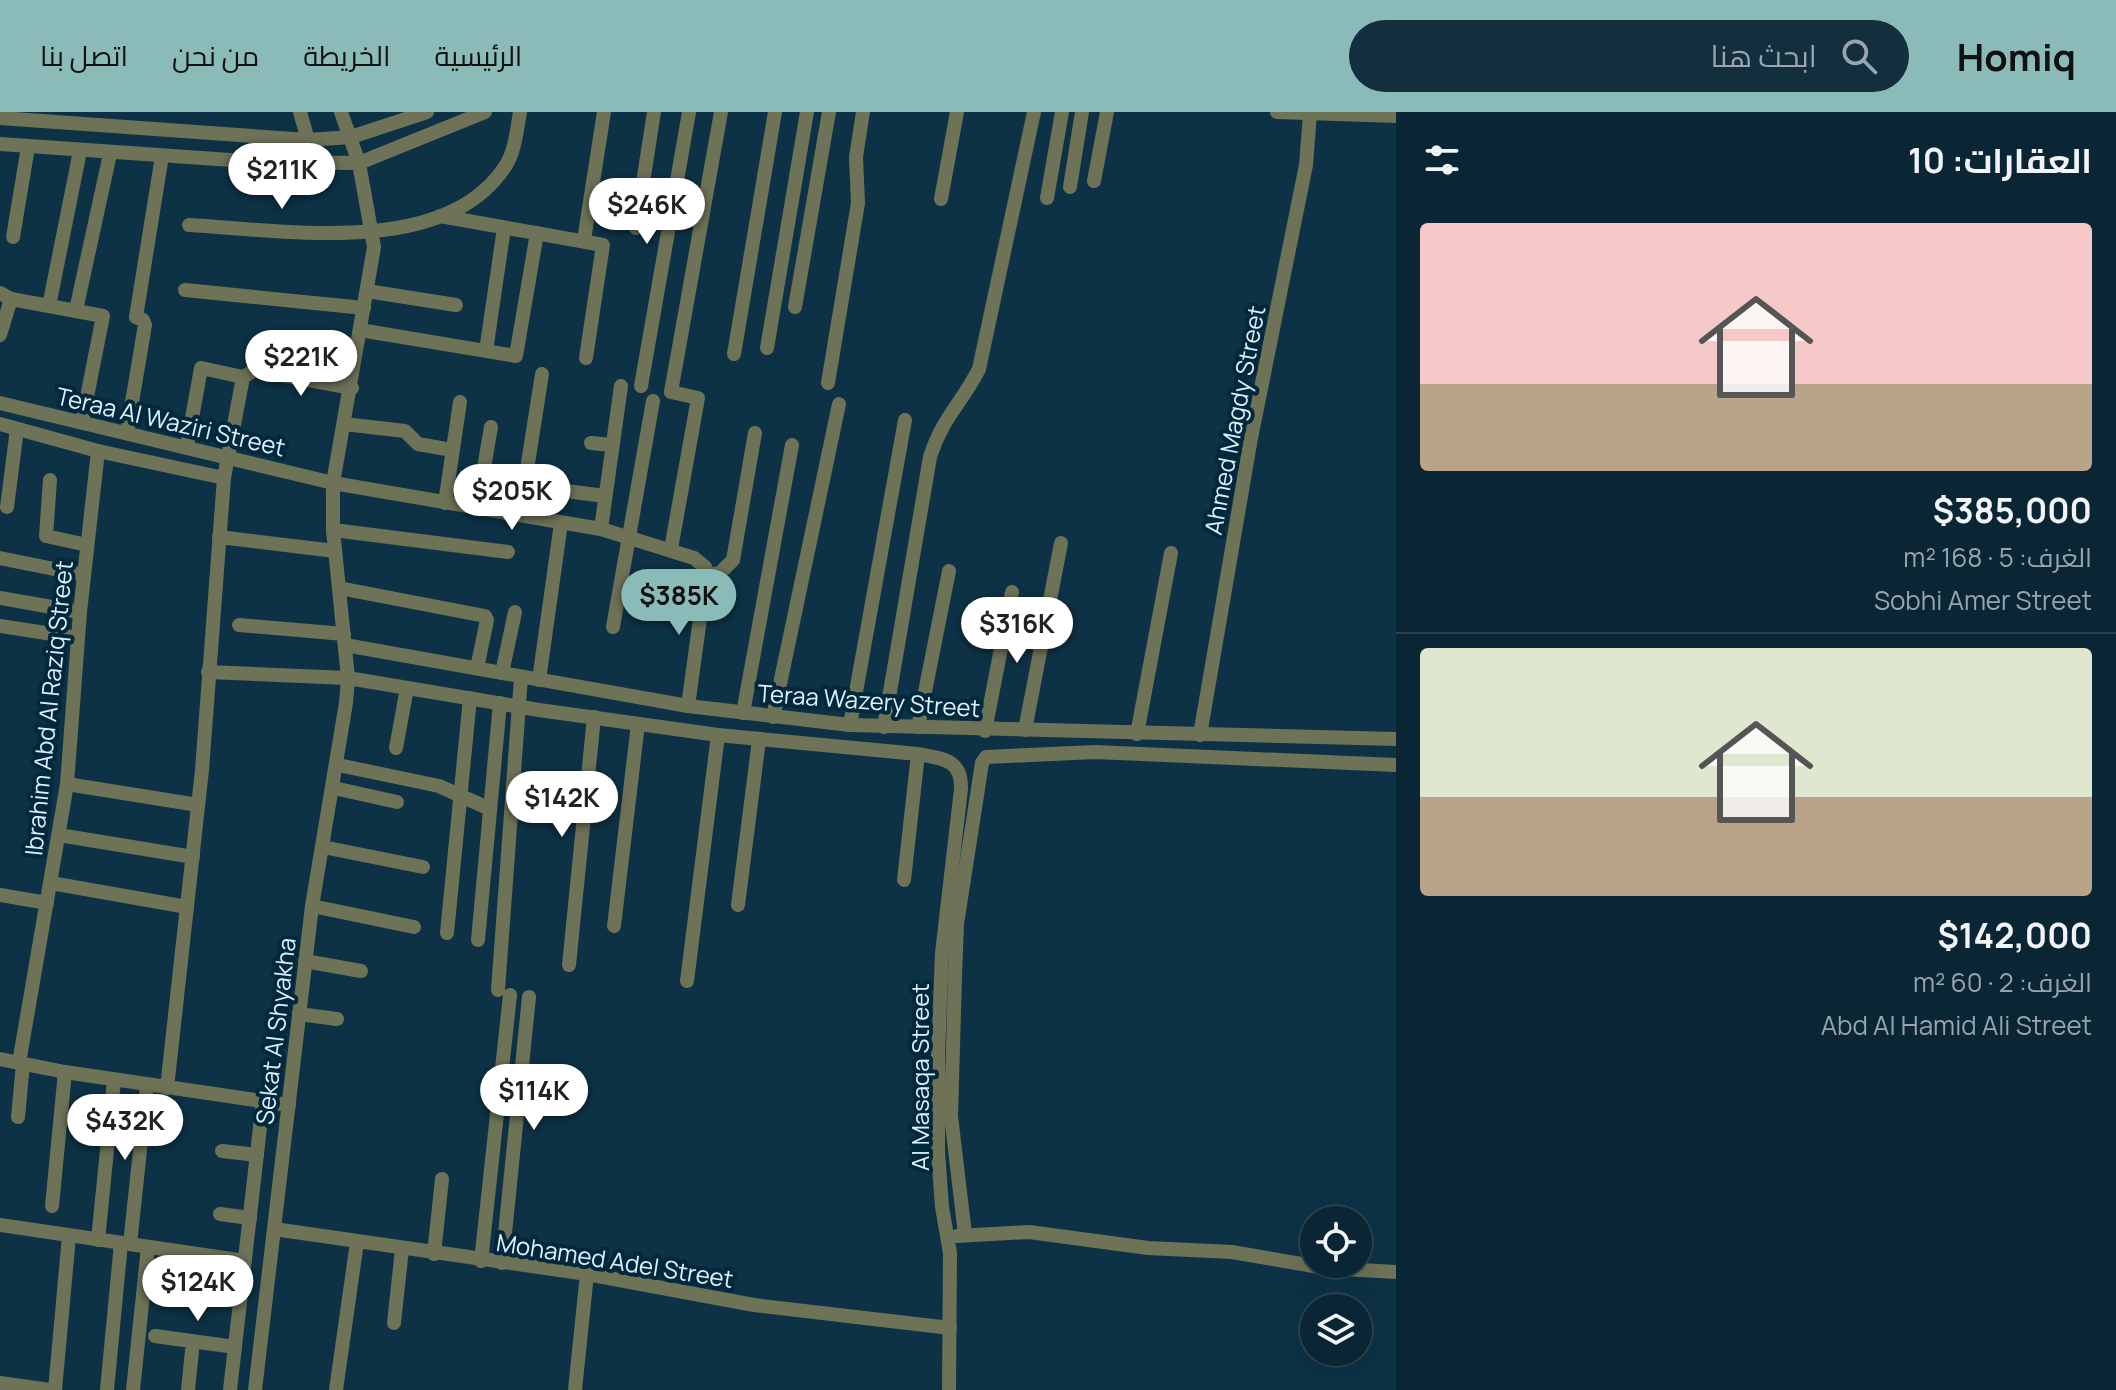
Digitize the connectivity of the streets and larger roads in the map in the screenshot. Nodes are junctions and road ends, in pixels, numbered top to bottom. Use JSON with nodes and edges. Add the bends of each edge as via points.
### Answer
{"nodes":[{"id":1,"x":300,"y":112,"type":"edge"},
{"id":2,"x":341,"y":112,"type":"edge"},
{"id":3,"x":427,"y":112,"type":"edge"},
{"id":4,"x":485,"y":112,"type":"edge"},
{"id":5,"x":520,"y":112,"type":"edge"},
{"id":6,"x":604,"y":112,"type":"edge"},
{"id":7,"x":654,"y":112,"type":"edge"},
{"id":8,"x":689,"y":112,"type":"edge"},
{"id":9,"x":721,"y":112,"type":"edge"},
{"id":10,"x":775,"y":112,"type":"edge"},
{"id":11,"x":807,"y":112,"type":"edge"},
{"id":12,"x":829,"y":112,"type":"edge"},
{"id":13,"x":863,"y":112,"type":"edge"},
{"id":14,"x":957,"y":112,"type":"edge"},
{"id":15,"x":1034,"y":112,"type":"edge"},
{"id":16,"x":1062,"y":112,"type":"edge"},
{"id":17,"x":1082,"y":112,"type":"edge"},
{"id":18,"x":1107,"y":112,"type":"edge"},
{"id":19,"x":1277,"y":112,"type":"edge"},
{"id":20,"x":1310,"y":114,"type":"junction"},
{"id":21,"x":466,"y":116,"type":"edge"},
{"id":22,"x":1396,"y":116,"type":"edge"},
{"id":23,"x":36,"y":117,"type":"edge"},
{"id":24,"x":0,"y":118,"type":"edge"},
{"id":25,"x":351,"y":137,"type":"junction"},
{"id":26,"x":308,"y":140,"type":"junction"},
{"id":27,"x":0,"y":144,"type":"edge"},
{"id":28,"x":28,"y":147,"type":"junction"},
{"id":29,"x":80,"y":151,"type":"junction"},
{"id":30,"x":110,"y":154,"type":"junction"},
{"id":31,"x":162,"y":156,"type":"junction"},
{"id":32,"x":359,"y":163,"type":"junction"},
{"id":33,"x":1094,"y":181,"type":"dead end"},
{"id":34,"x":1070,"y":187,"type":"dead end"},
{"id":35,"x":1047,"y":198,"type":"dead end"},
{"id":36,"x":941,"y":199,"type":"dead end"},
{"id":37,"x":440,"y":216,"type":"junction"},
{"id":38,"x":189,"y":225,"type":"dead end"},
{"id":39,"x":504,"y":228,"type":"junction"},
{"id":40,"x":636,"y":228,"type":"dead end"},
{"id":41,"x":373,"y":233,"type":"junction"},
{"id":42,"x":537,"y":233,"type":"junction"},
{"id":43,"x":13,"y":237,"type":"dead end"},
{"id":44,"x":584,"y":240,"type":"junction"},
{"id":45,"x":185,"y":290,"type":"dead end"},
{"id":46,"x":367,"y":291,"type":"junction"},
{"id":47,"x":5,"y":296,"type":"edge"},
{"id":48,"x":456,"y":305,"type":"dead end"},
{"id":49,"x":49,"y":306,"type":"junction"},
{"id":50,"x":795,"y":307,"type":"dead end"},
{"id":51,"x":364,"y":308,"type":"junction"},
{"id":52,"x":76,"y":310,"type":"junction"},
{"id":53,"x":360,"y":330,"type":"junction"},
{"id":54,"x":0,"y":335,"type":"edge"},
{"id":55,"x":767,"y":348,"type":"dead end"},
{"id":56,"x":486,"y":351,"type":"junction"},
{"id":57,"x":734,"y":354,"type":"dead end"},
{"id":58,"x":586,"y":358,"type":"dead end"},
{"id":59,"x":542,"y":374,"type":"dead end"},
{"id":60,"x":243,"y":377,"type":"junction"},
{"id":61,"x":828,"y":383,"type":"dead end"},
{"id":62,"x":621,"y":386,"type":"dead end"},
{"id":63,"x":641,"y":386,"type":"dead end"},
{"id":64,"x":352,"y":388,"type":"junction"},
{"id":65,"x":653,"y":401,"type":"dead end"},
{"id":66,"x":460,"y":402,"type":"dead end"},
{"id":67,"x":0,"y":403,"type":"edge"},
{"id":68,"x":839,"y":404,"type":"dead end"},
{"id":69,"x":905,"y":420,"type":"dead end"},
{"id":70,"x":82,"y":422,"type":"junction"},
{"id":71,"x":0,"y":424,"type":"edge"},
{"id":72,"x":344,"y":424,"type":"junction"},
{"id":73,"x":491,"y":427,"type":"dead end"},
{"id":74,"x":17,"y":429,"type":"junction"},
{"id":75,"x":127,"y":432,"type":"junction"},
{"id":76,"x":755,"y":433,"type":"dead end"},
{"id":77,"x":591,"y":443,"type":"dead end"},
{"id":78,"x":612,"y":445,"type":"junction"},
{"id":79,"x":792,"y":445,"type":"dead end"},
{"id":80,"x":187,"y":446,"type":"junction"},
{"id":81,"x":452,"y":450,"type":"junction"},
{"id":82,"x":98,"y":451,"type":"junction"},
{"id":83,"x":228,"y":456,"type":"junction"},
{"id":84,"x":224,"y":478,"type":"junction"},
{"id":85,"x":50,"y":480,"type":"dead end"},
{"id":86,"x":333,"y":483,"type":"junction"},
{"id":87,"x":558,"y":490,"type":"dead end"},
{"id":88,"x":605,"y":496,"type":"junction"},
{"id":89,"x":445,"y":503,"type":"junction"},
{"id":90,"x":7,"y":507,"type":"dead end"},
{"id":91,"x":477,"y":508,"type":"junction"},
{"id":92,"x":520,"y":514,"type":"junction"},
{"id":93,"x":561,"y":523,"type":"junction"},
{"id":94,"x":601,"y":529,"type":"junction"},
{"id":95,"x":333,"y":530,"type":"junction"},
{"id":96,"x":219,"y":537,"type":"junction"},
{"id":97,"x":628,"y":537,"type":"junction"},
{"id":98,"x":1061,"y":543,"type":"dead end"},
{"id":99,"x":87,"y":545,"type":"junction"},
{"id":100,"x":671,"y":549,"type":"junction"},
{"id":101,"x":335,"y":551,"type":"junction"},
{"id":102,"x":508,"y":552,"type":"dead end"},
{"id":103,"x":1171,"y":553,"type":"dead end"},
{"id":104,"x":0,"y":558,"type":"edge"},
{"id":105,"x":706,"y":571,"type":"junction"},
{"id":106,"x":949,"y":571,"type":"dead end"},
{"id":107,"x":84,"y":575,"type":"junction"},
{"id":108,"x":339,"y":588,"type":"junction"},
{"id":109,"x":1012,"y":592,"type":"dead end"},
{"id":110,"x":0,"y":598,"type":"edge"},
{"id":111,"x":80,"y":612,"type":"junction"},
{"id":112,"x":515,"y":612,"type":"dead end"},
{"id":113,"x":239,"y":625,"type":"dead end"},
{"id":114,"x":0,"y":626,"type":"edge"},
{"id":115,"x":613,"y":627,"type":"dead end"},
{"id":116,"x":78,"y":638,"type":"junction"},
{"id":117,"x":345,"y":640,"type":"junction"},
{"id":118,"x":477,"y":668,"type":"junction"},
{"id":119,"x":208,"y":672,"type":"junction"},
{"id":120,"x":502,"y":673,"type":"junction"},
{"id":121,"x":521,"y":677,"type":"junction"},
{"id":122,"x":348,"y":678,"type":"junction"},
{"id":123,"x":539,"y":680,"type":"junction"},
{"id":124,"x":407,"y":688,"type":"junction"},
{"id":125,"x":470,"y":698,"type":"junction"},
{"id":126,"x":500,"y":703,"type":"junction"},
{"id":127,"x":518,"y":706,"type":"junction"},
{"id":128,"x":688,"y":706,"type":"junction"},
{"id":129,"x":743,"y":713,"type":"junction"},
{"id":130,"x":594,"y":717,"type":"junction"},
{"id":131,"x":773,"y":717,"type":"junction"},
{"id":132,"x":638,"y":724,"type":"junction"},
{"id":133,"x":850,"y":725,"type":"junction"},
{"id":134,"x":884,"y":727,"type":"junction"},
{"id":135,"x":918,"y":727,"type":"junction"},
{"id":136,"x":1025,"y":730,"type":"junction"},
{"id":137,"x":985,"y":731,"type":"junction"},
{"id":138,"x":1137,"y":734,"type":"junction"},
{"id":139,"x":718,"y":735,"type":"junction"},
{"id":140,"x":1200,"y":735,"type":"junction"},
{"id":141,"x":1396,"y":739,"type":"edge"},
{"id":142,"x":759,"y":740,"type":"junction"},
{"id":143,"x":396,"y":748,"type":"dead end"},
{"id":144,"x":918,"y":754,"type":"junction"},
{"id":145,"x":985,"y":759,"type":"joint"},
{"id":146,"x":338,"y":765,"type":"junction"},
{"id":147,"x":957,"y":765,"type":"joint"},
{"id":148,"x":1396,"y":765,"type":"edge"},
{"id":149,"x":67,"y":784,"type":"junction"},
{"id":150,"x":334,"y":788,"type":"junction"},
{"id":151,"x":461,"y":795,"type":"junction"},
{"id":152,"x":397,"y":802,"type":"dead end"},
{"id":153,"x":198,"y":805,"type":"junction"},
{"id":154,"x":490,"y":809,"type":"junction"},
{"id":155,"x":59,"y":835,"type":"junction"},
{"id":156,"x":323,"y":847,"type":"junction"},
{"id":157,"x":193,"y":857,"type":"junction"},
{"id":158,"x":423,"y":867,"type":"dead end"},
{"id":159,"x":904,"y":880,"type":"dead end"},
{"id":160,"x":51,"y":883,"type":"junction"},
{"id":161,"x":0,"y":895,"type":"edge"},
{"id":162,"x":47,"y":903,"type":"junction"},
{"id":163,"x":738,"y":905,"type":"dead end"},
{"id":164,"x":312,"y":906,"type":"junction"},
{"id":165,"x":187,"y":907,"type":"junction"},
{"id":166,"x":614,"y":926,"type":"dead end"},
{"id":167,"x":414,"y":927,"type":"dead end"},
{"id":168,"x":447,"y":933,"type":"dead end"},
{"id":169,"x":478,"y":940,"type":"dead end"},
{"id":170,"x":305,"y":961,"type":"junction"},
{"id":171,"x":569,"y":965,"type":"dead end"},
{"id":172,"x":361,"y":971,"type":"dead end"},
{"id":173,"x":687,"y":981,"type":"dead end"},
{"id":174,"x":529,"y":997,"type":"dead end"},
{"id":175,"x":299,"y":1014,"type":"junction"},
{"id":176,"x":337,"y":1019,"type":"dead end"},
{"id":177,"x":0,"y":1059,"type":"edge"},
{"id":178,"x":21,"y":1063,"type":"junction"},
{"id":179,"x":65,"y":1072,"type":"junction"},
{"id":180,"x":114,"y":1080,"type":"junction"},
{"id":181,"x":147,"y":1085,"type":"junction"},
{"id":182,"x":167,"y":1088,"type":"junction"},
{"id":183,"x":263,"y":1101,"type":"junction"},
{"id":184,"x":289,"y":1105,"type":"junction"},
{"id":185,"x":18,"y":1117,"type":"dead end"},
{"id":186,"x":222,"y":1151,"type":"dead end"},
{"id":187,"x":257,"y":1155,"type":"junction"},
{"id":188,"x":442,"y":1179,"type":"dead end"},
{"id":189,"x":52,"y":1206,"type":"dead end"},
{"id":190,"x":220,"y":1214,"type":"dead end"},
{"id":191,"x":250,"y":1217,"type":"junction"},
{"id":192,"x":0,"y":1225,"type":"edge"},
{"id":193,"x":275,"y":1225,"type":"junction"},
{"id":194,"x":965,"y":1234,"type":"junction"},
{"id":195,"x":69,"y":1236,"type":"junction"},
{"id":196,"x":949,"y":1238,"type":"junction"},
{"id":197,"x":98,"y":1240,"type":"junction"},
{"id":198,"x":357,"y":1242,"type":"junction"},
{"id":199,"x":125,"y":1244,"type":"junction"},
{"id":200,"x":148,"y":1247,"type":"junction"},
{"id":201,"x":402,"y":1249,"type":"junction"},
{"id":202,"x":434,"y":1254,"type":"junction"},
{"id":203,"x":245,"y":1261,"type":"junction"},
{"id":204,"x":481,"y":1261,"type":"junction"},
{"id":205,"x":502,"y":1263,"type":"junction"},
{"id":206,"x":1396,"y":1272,"type":"edge"},
{"id":207,"x":587,"y":1274,"type":"junction"},
{"id":208,"x":242,"y":1291,"type":"junction"},
{"id":209,"x":265,"y":1296,"type":"junction"},
{"id":210,"x":394,"y":1323,"type":"dead end"},
{"id":211,"x":950,"y":1328,"type":"junction"},
{"id":212,"x":155,"y":1336,"type":"dead end"},
{"id":213,"x":235,"y":1347,"type":"junction"},
{"id":214,"x":260,"y":1349,"type":"junction"},
{"id":215,"x":192,"y":1351,"type":"dead end"},
{"id":216,"x":6,"y":1386,"type":"edge"},
{"id":217,"x":48,"y":1390,"type":"edge"},
{"id":218,"x":107,"y":1390,"type":"edge"},
{"id":219,"x":133,"y":1390,"type":"edge"},
{"id":220,"x":188,"y":1390,"type":"edge"},
{"id":221,"x":230,"y":1390,"type":"edge"},
{"id":222,"x":255,"y":1390,"type":"edge"},
{"id":223,"x":336,"y":1390,"type":"edge"},
{"id":224,"x":575,"y":1390,"type":"edge"},
{"id":225,"x":949,"y":1390,"type":"edge"}],
"edges":[{"from":1,"to":26,"type":"street"},
{"from":2,"to":25,"type":"street","name":"Sekat Al Shyakha"},
{"from":3,"to":25,"type":"street"},
{"from":4,"to":21,"type":"street"},
{"from":5,"to":37,"type":"street","via":[[508,163],[478,194]]},
{"from":6,"to":44,"type":"street"},
{"from":7,"to":40,"type":"street"},
{"from":8,"to":63,"type":"street"},
{"from":9,"to":100,"type":"street","via":[[671,392],[698,398]]},
{"from":10,"to":57,"type":"street"},
{"from":11,"to":55,"type":"street"},
{"from":12,"to":50,"type":"street"},
{"from":13,"to":61,"type":"street","via":[[856,157],[858,203]]},
{"from":14,"to":36,"type":"street"},
{"from":15,"to":134,"type":"street","via":[[982,357],[971,386],[947,415],[930,457]]},
{"from":16,"to":35,"type":"street"},
{"from":17,"to":34,"type":"street"},
{"from":18,"to":33,"type":"street"},
{"from":19,"to":20,"type":"street"},
{"from":20,"to":22,"type":"street"},
{"from":20,"to":140,"type":"street","name":"Ahmed Magdy Street","via":[[1306,165],[1251,438]]},
{"from":21,"to":32,"type":"street"},
{"from":23,"to":24,"type":"street"},
{"from":23,"to":26,"type":"street"},
{"from":25,"to":26,"type":"street"},
{"from":25,"to":32,"type":"street","name":"Sekat Al Shyakha"},
{"from":27,"to":28,"type":"street"},
{"from":28,"to":29,"type":"street"},
{"from":28,"to":43,"type":"street"},
{"from":29,"to":30,"type":"street"},
{"from":29,"to":49,"type":"street"},
{"from":30,"to":31,"type":"street"},
{"from":30,"to":52,"type":"street"},
{"from":31,"to":32,"type":"street"},
{"from":31,"to":75,"type":"street","via":[[136,317],[145,325]]},
{"from":32,"to":41,"type":"street","name":"Sekat Al Shyakha"},
{"from":37,"to":39,"type":"street"},
{"from":37,"to":41,"type":"street"},
{"from":38,"to":41,"type":"street"},
{"from":39,"to":42,"type":"street"},
{"from":39,"to":56,"type":"street"},
{"from":41,"to":46,"type":"street","name":"Sekat Al Shyakha"},
{"from":42,"to":44,"type":"street"},
{"from":42,"to":56,"type":"street","via":[[516,356]]},
{"from":44,"to":58,"type":"street","via":[[603,245]]},
{"from":45,"to":51,"type":"street"},
{"from":46,"to":48,"type":"street"},
{"from":46,"to":51,"type":"street","name":"Sekat Al Shyakha"},
{"from":47,"to":49,"type":"street"},
{"from":47,"to":54,"type":"street"},
{"from":49,"to":52,"type":"street"},
{"from":51,"to":53,"type":"street","name":"Sekat Al Shyakha"},
{"from":52,"to":70,"type":"street","via":[[103,316]]},
{"from":53,"to":56,"type":"street"},
{"from":53,"to":64,"type":"street","name":"Sekat Al Shyakha"},
{"from":59,"to":92,"type":"street"},
{"from":60,"to":64,"type":"street","via":[[255,370]]},
{"from":60,"to":80,"type":"street","via":[[201,368]]},
{"from":60,"to":83,"type":"street"},
{"from":62,"to":78,"type":"street"},
{"from":64,"to":72,"type":"street","name":"Sekat Al Shyakha"},
{"from":65,"to":97,"type":"street"},
{"from":66,"to":81,"type":"street"},
{"from":67,"to":70,"type":"street","name":"Teraa Al Waziri Street"},
{"from":68,"to":131,"type":"street"},
{"from":69,"to":133,"type":"street"},
{"from":70,"to":75,"type":"street","name":"Teraa Al Waziri Street"},
{"from":71,"to":74,"type":"street","name":"Teraa Al Waziri Street"},
{"from":72,"to":81,"type":"street","via":[[405,431],[418,444]]},
{"from":72,"to":86,"type":"street","name":"Sekat Al Shyakha"},
{"from":73,"to":91,"type":"street"},
{"from":74,"to":82,"type":"street","name":"Teraa Al Waziri Street"},
{"from":74,"to":90,"type":"street"},
{"from":75,"to":80,"type":"street","name":"Teraa Al Waziri Street"},
{"from":76,"to":105,"type":"street","via":[[733,560],[720,573]]},
{"from":77,"to":78,"type":"street"},
{"from":78,"to":88,"type":"street"},
{"from":79,"to":129,"type":"street"},
{"from":80,"to":83,"type":"street","name":"Teraa Al Waziri Street"},
{"from":81,"to":89,"type":"street"},
{"from":82,"to":84,"type":"street","name":"Teraa Al Waziri Street"},
{"from":82,"to":99,"type":"street","name":"Ibrahim Abd Al Raziq Street"},
{"from":83,"to":84,"type":"street"},
{"from":83,"to":86,"type":"street","name":"Teraa Al Waziri Street"},
{"from":84,"to":96,"type":"street"},
{"from":85,"to":99,"type":"street","via":[[46,536]]},
{"from":86,"to":89,"type":"street","name":"Teraa Al Waziri Street"},
{"from":86,"to":95,"type":"street","name":"Sekat Al Shyakha"},
{"from":87,"to":88,"type":"street"},
{"from":88,"to":94,"type":"street"},
{"from":89,"to":91,"type":"street","name":"Teraa Al Waziri Street"},
{"from":91,"to":92,"type":"street","name":"Teraa Al Waziri Street"},
{"from":92,"to":93,"type":"street","name":"Teraa Al Waziri Street"},
{"from":93,"to":94,"type":"street","name":"Teraa Al Waziri Street"},
{"from":93,"to":123,"type":"street"},
{"from":94,"to":97,"type":"street","name":"Teraa Al Waziri Street"},
{"from":95,"to":101,"type":"street","name":"Sekat Al Shyakha"},
{"from":95,"to":102,"type":"street"},
{"from":96,"to":101,"type":"street"},
{"from":96,"to":119,"type":"street"},
{"from":97,"to":100,"type":"street","name":"Teraa Al Waziri Street"},
{"from":97,"to":115,"type":"street"},
{"from":98,"to":136,"type":"street"},
{"from":99,"to":107,"type":"street","name":"Ibrahim Abd Al Raziq Street"},
{"from":100,"to":105,"type":"street","name":"Teraa Al Waziri Street","via":[[694,558]]},
{"from":101,"to":108,"type":"street","name":"Sekat Al Shyakha"},
{"from":103,"to":138,"type":"street"},
{"from":104,"to":107,"type":"street"},
{"from":105,"to":128,"type":"street"},
{"from":106,"to":135,"type":"street"},
{"from":107,"to":111,"type":"street","name":"Ibrahim Abd Al Raziq Street"},
{"from":108,"to":117,"type":"street","name":"Sekat Al Shyakha"},
{"from":108,"to":118,"type":"street","via":[[486,618]]},
{"from":109,"to":137,"type":"street"},
{"from":110,"to":111,"type":"street"},
{"from":111,"to":116,"type":"street","name":"Ibrahim Abd Al Raziq Street"},
{"from":112,"to":120,"type":"street"},
{"from":113,"to":117,"type":"street","name":"Teraa Wazery Street"},
{"from":114,"to":116,"type":"street"},
{"from":116,"to":149,"type":"street","name":"Ibrahim Abd Al Raziq Street"},
{"from":117,"to":118,"type":"street","name":"Teraa Wazery Street"},
{"from":117,"to":122,"type":"street","name":"Sekat Al Shyakha"},
{"from":118,"to":120,"type":"street","name":"Teraa Wazery Street"},
{"from":119,"to":122,"type":"street","name":"Teraa Wazery Street"},
{"from":119,"to":153,"type":"street"},
{"from":120,"to":121,"type":"street","name":"Teraa Wazery Street"},
{"from":121,"to":123,"type":"street","name":"Teraa Wazery Street"},
{"from":121,"to":127,"type":"street"},
{"from":122,"to":124,"type":"street","name":"Teraa Wazery Street"},
{"from":122,"to":146,"type":"street","name":"Sekat Al Shyakha"},
{"from":123,"to":128,"type":"street","name":"Teraa Wazery Street"},
{"from":124,"to":125,"type":"street","name":"Teraa Wazery Street"},
{"from":124,"to":143,"type":"street"},
{"from":125,"to":126,"type":"street","name":"Teraa Wazery Street"},
{"from":125,"to":151,"type":"street"},
{"from":126,"to":127,"type":"street","name":"Teraa Wazery Street"},
{"from":126,"to":154,"type":"street"},
{"from":127,"to":130,"type":"street","name":"Teraa Wazery Street"},
{"from":127,"to":204,"type":"street","via":[[504,993]]},
{"from":128,"to":129,"type":"street","name":"Teraa Wazery Street"},
{"from":129,"to":131,"type":"street","name":"Teraa Wazery Street"},
{"from":130,"to":132,"type":"street","name":"Teraa Wazery Street"},
{"from":130,"to":171,"type":"street"},
{"from":131,"to":133,"type":"street","name":"Teraa Wazery Street"},
{"from":132,"to":139,"type":"street","name":"Teraa Wazery Street"},
{"from":132,"to":166,"type":"street"},
{"from":133,"to":134,"type":"street","name":"Teraa Wazery Street"},
{"from":134,"to":135,"type":"street","name":"Teraa Wazery Street"},
{"from":135,"to":137,"type":"street","name":"Teraa Wazery Street"},
{"from":136,"to":137,"type":"street","name":"Teraa Wazery Street"},
{"from":136,"to":138,"type":"street","name":"Teraa Wazery Street"},
{"from":138,"to":140,"type":"street","name":"Teraa Wazery Street"},
{"from":139,"to":142,"type":"street","name":"Teraa Wazery Street"},
{"from":139,"to":173,"type":"street"},
{"from":140,"to":141,"type":"street","name":"Teraa Wazery Street"},
{"from":142,"to":144,"type":"street","name":"Teraa Wazery Street"},
{"from":142,"to":163,"type":"street"},
{"from":144,"to":147,"type":"street","name":"Teraa Wazery Street"},
{"from":144,"to":159,"type":"street"},
{"from":145,"to":148,"type":"street","name":"Teraa Wazery Street","via":[[1095,752]]},
{"from":145,"to":194,"type":"street","name":"Al Masaqa Street","via":[[957,924],[951,1116]]},
{"from":146,"to":150,"type":"street","name":"Sekat Al Shyakha"},
{"from":146,"to":151,"type":"street"},
{"from":147,"to":196,"type":"street","name":"Al Masaqa Street","via":[[962,776],[942,953],[938,1055],[938,1152]]},
{"from":149,"to":153,"type":"street"},
{"from":149,"to":155,"type":"street","name":"Ibrahim Abd Al Raziq Street"},
{"from":150,"to":152,"type":"street"},
{"from":150,"to":156,"type":"street","name":"Sekat Al Shyakha"},
{"from":151,"to":154,"type":"street"},
{"from":151,"to":168,"type":"street"},
{"from":153,"to":157,"type":"street"},
{"from":154,"to":169,"type":"street"},
{"from":155,"to":157,"type":"street"},
{"from":155,"to":160,"type":"street","name":"Ibrahim Abd Al Raziq Street"},
{"from":156,"to":158,"type":"street"},
{"from":156,"to":164,"type":"street","name":"Sekat Al Shyakha"},
{"from":157,"to":165,"type":"street"},
{"from":160,"to":162,"type":"street","name":"Ibrahim Abd Al Raziq Street"},
{"from":160,"to":165,"type":"street"},
{"from":161,"to":162,"type":"street"},
{"from":162,"to":178,"type":"street","name":"Ibrahim Abd Al Raziq Street"},
{"from":164,"to":167,"type":"street"},
{"from":164,"to":170,"type":"street","name":"Sekat Al Shyakha"},
{"from":165,"to":182,"type":"street"},
{"from":170,"to":172,"type":"street"},
{"from":170,"to":175,"type":"street","name":"Sekat Al Shyakha"},
{"from":174,"to":205,"type":"street"},
{"from":175,"to":176,"type":"street"},
{"from":175,"to":184,"type":"street","name":"Sekat Al Shyakha"},
{"from":177,"to":178,"type":"street"},
{"from":178,"to":179,"type":"street"},
{"from":178,"to":185,"type":"street","name":"Ibrahim Abd Al Raziq Street"},
{"from":179,"to":180,"type":"street"},
{"from":179,"to":189,"type":"street"},
{"from":180,"to":181,"type":"street"},
{"from":180,"to":197,"type":"street"},
{"from":181,"to":182,"type":"street"},
{"from":181,"to":199,"type":"street"},
{"from":182,"to":183,"type":"street"},
{"from":183,"to":184,"type":"street"},
{"from":183,"to":187,"type":"street"},
{"from":184,"to":193,"type":"street","name":"Sekat Al Shyakha"},
{"from":186,"to":187,"type":"street"},
{"from":187,"to":191,"type":"street"},
{"from":188,"to":202,"type":"street"},
{"from":190,"to":191,"type":"street","name":"Mohamed Adel Street"},
{"from":191,"to":193,"type":"street","name":"Mohamed Adel Street"},
{"from":191,"to":203,"type":"street"},
{"from":192,"to":195,"type":"street"},
{"from":193,"to":198,"type":"street","name":"Mohamed Adel Street"},
{"from":193,"to":209,"type":"street","name":"Sekat Al Shyakha"},
{"from":194,"to":196,"type":"street"},
{"from":194,"to":206,"type":"street","via":[[1029,1232]]},
{"from":195,"to":197,"type":"street"},
{"from":195,"to":217,"type":"street"},
{"from":196,"to":211,"type":"street","name":"Al Masaqa Street"},
{"from":197,"to":199,"type":"street"},
{"from":198,"to":201,"type":"street","name":"Mohamed Adel Street"},
{"from":198,"to":223,"type":"street"},
{"from":199,"to":200,"type":"street"},
{"from":199,"to":218,"type":"street"},
{"from":200,"to":203,"type":"street"},
{"from":200,"to":219,"type":"street"},
{"from":201,"to":202,"type":"street","name":"Mohamed Adel Street"},
{"from":201,"to":210,"type":"street"},
{"from":202,"to":204,"type":"street","name":"Mohamed Adel Street"},
{"from":203,"to":208,"type":"street"},
{"from":204,"to":205,"type":"street","name":"Mohamed Adel Street"},
{"from":205,"to":207,"type":"street","name":"Mohamed Adel Street"},
{"from":207,"to":211,"type":"street","name":"Mohamed Adel Street","via":[[754,1305]]},
{"from":207,"to":224,"type":"street"},
{"from":208,"to":209,"type":"street"},
{"from":208,"to":213,"type":"street"},
{"from":209,"to":214,"type":"street","name":"Sekat Al Shyakha"},
{"from":211,"to":225,"type":"street","name":"Al Masaqa Street"},
{"from":212,"to":213,"type":"street"},
{"from":213,"to":214,"type":"street"},
{"from":213,"to":221,"type":"street"},
{"from":214,"to":222,"type":"street","name":"Sekat Al Shyakha"},
{"from":215,"to":220,"type":"street"},
{"from":216,"to":217,"type":"street"}]}
